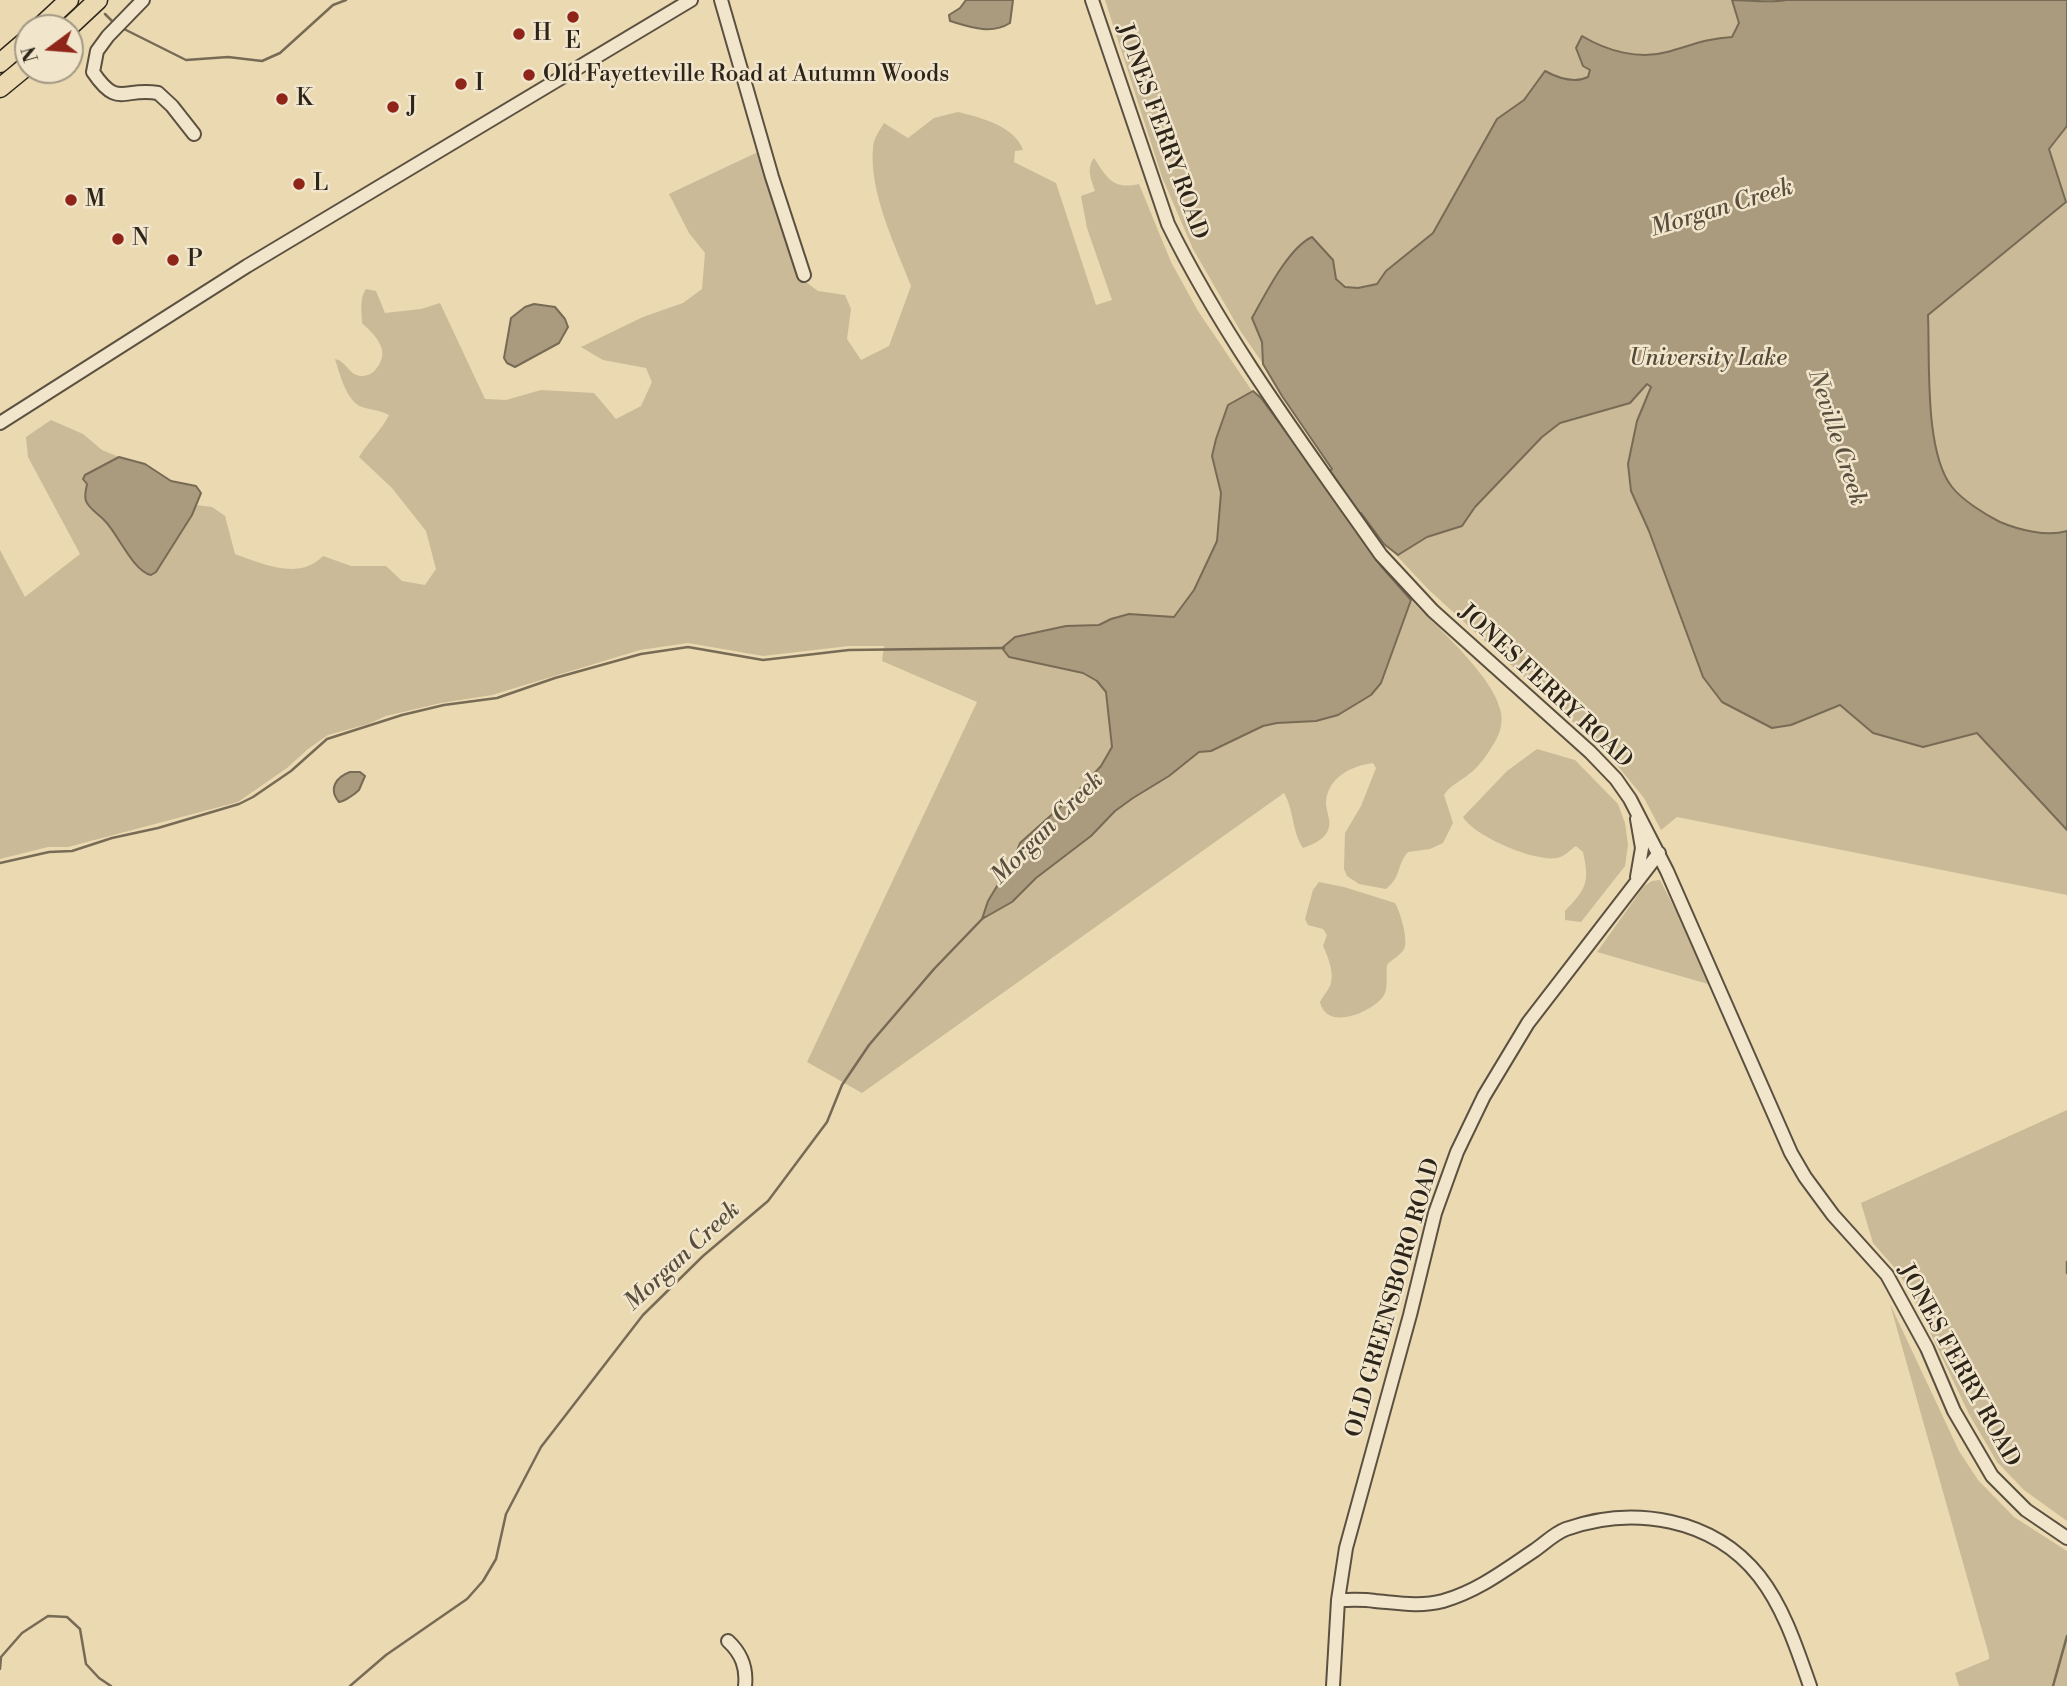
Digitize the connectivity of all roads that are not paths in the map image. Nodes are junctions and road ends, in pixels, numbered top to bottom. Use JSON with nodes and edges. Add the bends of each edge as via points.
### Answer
{"nodes":[{"id":1,"x":69,"y":0,"type":"edge"},
{"id":2,"x":98,"y":0,"type":"edge"},
{"id":3,"x":143,"y":0,"type":"edge"},
{"id":4,"x":691,"y":0,"type":"edge"},
{"id":5,"x":721,"y":0,"type":"edge"},
{"id":6,"x":1092,"y":0,"type":"edge"},
{"id":7,"x":54,"y":14,"type":"edge"},
{"id":8,"x":83,"y":14,"type":"edge"},
{"id":9,"x":14,"y":51,"type":"edge"},
{"id":10,"x":0,"y":63,"type":"edge"},
{"id":11,"x":14,"y":76,"type":"edge"},
{"id":12,"x":0,"y":88,"type":"edge"},
{"id":13,"x":194,"y":134,"type":"dead end"},
{"id":14,"x":804,"y":275,"type":"dead end"},
{"id":15,"x":0,"y":423,"type":"edge"},
{"id":16,"x":1630,"y":799,"type":"junction"},
{"id":17,"x":1658,"y":853,"type":"junction"},
{"id":18,"x":1636,"y":882,"type":"junction"},
{"id":19,"x":2067,"y":1538,"type":"edge"},
{"id":20,"x":1338,"y":1600,"type":"junction"},
{"id":21,"x":728,"y":1642,"type":"dead end"},
{"id":22,"x":745,"y":1686,"type":"edge"},
{"id":23,"x":1333,"y":1686,"type":"edge"},
{"id":24,"x":1810,"y":1686,"type":"edge"}],
"edges":[{"from":1,"to":7,"type":"highway"},
{"from":2,"to":8,"type":"highway"},
{"from":3,"to":13,"type":"street","via":[[97,51],[93,72],[113,95],[158,93]]},
{"from":4,"to":15,"type":"street","via":[[247,266]]},
{"from":5,"to":14,"type":"street"},
{"from":6,"to":16,"type":"street","name":"JONES FERRY ROAD","via":[[1168,224],[1201,287],[1288,421],[1381,555],[1433,611],[1590,752]]},
{"from":9,"to":10,"type":"highway"},
{"from":11,"to":12,"type":"highway"},
{"from":16,"to":17,"type":"street","name":"JONES FERRY ROAD"},
{"from":16,"to":18,"type":"street","via":[[1641,839]]},
{"from":17,"to":18,"type":"street","name":"OLD GREENSBORO ROAD"},
{"from":17,"to":19,"type":"street","name":"JONES FERRY ROAD","via":[[1805,1177],[1832,1215],[1887,1275],[1927,1348],[1954,1411],[1992,1476],[2026,1510]]},
{"from":18,"to":20,"type":"street","name":"OLD GREENSBORO ROAD","via":[[1522,1032],[1483,1096],[1457,1152],[1436,1213],[1354,1516]]},
{"from":20,"to":23,"type":"street","name":"OLD GREENSBORO ROAD"},
{"from":20,"to":24,"type":"street","via":[[1402,1605],[1442,1601],[1486,1583],[1564,1530],[1616,1518],[1664,1520],[1709,1535],[1750,1565],[1780,1611]]},
{"from":21,"to":22,"type":"street","via":[[744,1664]]}]}
